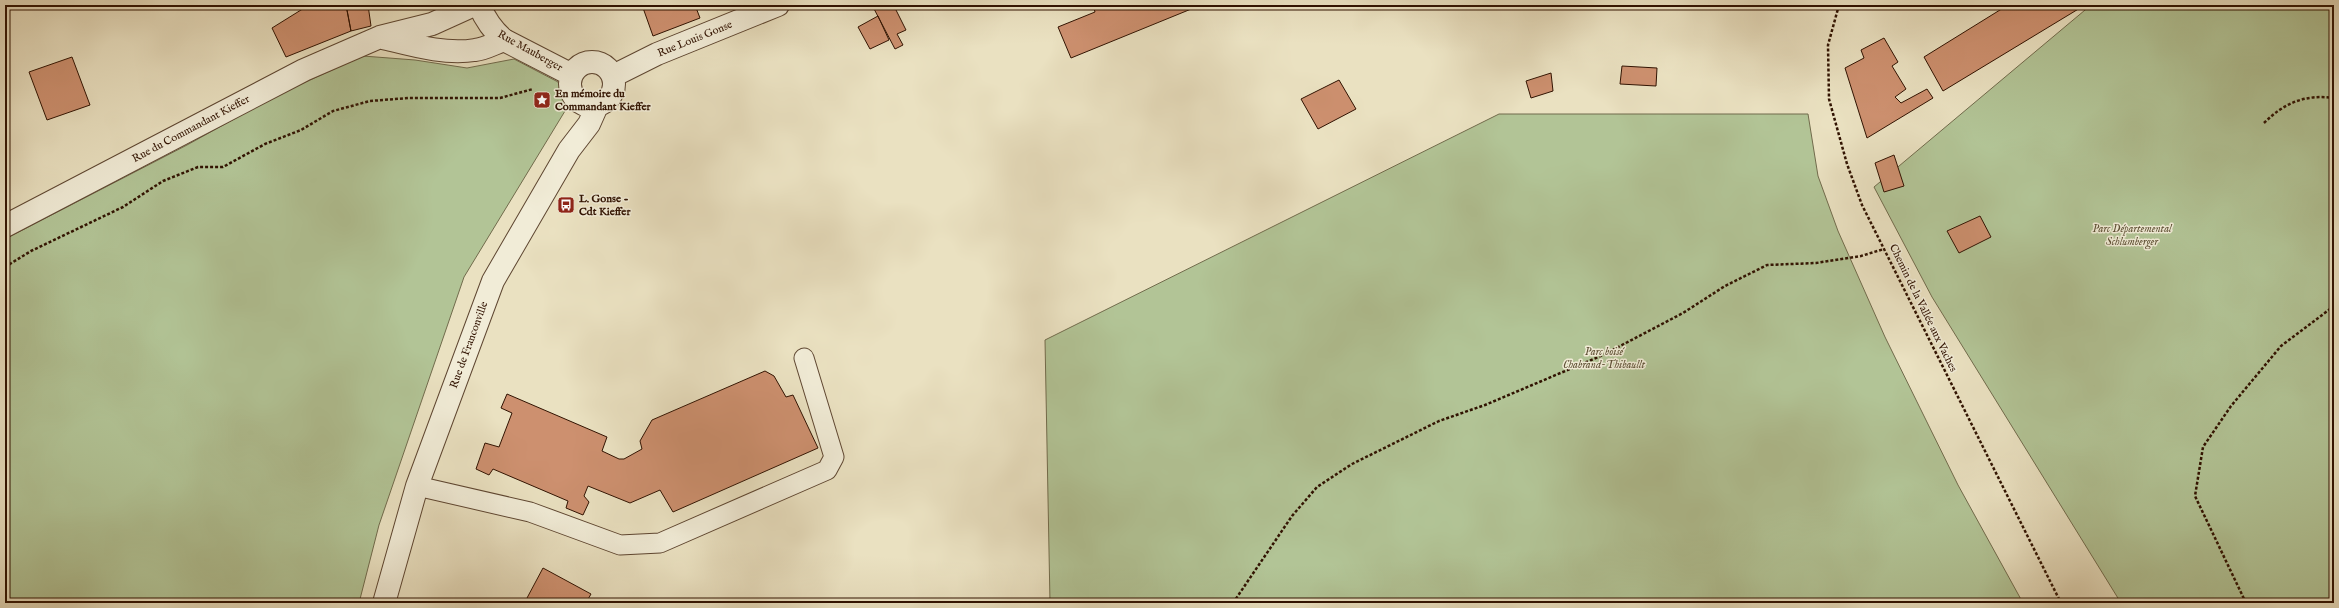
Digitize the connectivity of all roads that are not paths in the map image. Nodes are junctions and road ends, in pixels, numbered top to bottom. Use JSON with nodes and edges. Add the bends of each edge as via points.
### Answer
{"nodes":[{"id":1,"x":474,"y":5,"type":"edge"},
{"id":2,"x":479,"y":5,"type":"edge"},
{"id":3,"x":778,"y":5,"type":"edge"},
{"id":4,"x":380,"y":37,"type":"junction"},
{"id":5,"x":504,"y":40,"type":"junction"},
{"id":6,"x":572,"y":75,"type":"junction"},
{"id":7,"x":613,"y":76,"type":"junction"},
{"id":8,"x":589,"y":104,"type":"junction"},
{"id":9,"x":5,"y":226,"type":"edge"},
{"id":10,"x":804,"y":358,"type":"dead end"},
{"id":11,"x":417,"y":486,"type":"junction"},
{"id":12,"x":384,"y":603,"type":"edge"}],
"edges":[{"from":1,"to":4,"type":"street","name":"Rue du Commandant Kieffer","via":[[432,24]]},
{"from":2,"to":5,"type":"street","name":"Rue Mauberger","via":[[485,19]]},
{"from":3,"to":7,"type":"street","name":"Rue Louis Gonse","via":[[657,54]]},
{"from":4,"to":5,"type":"street","via":[[414,46],[456,51],[476,50]]},
{"from":4,"to":9,"type":"street","name":"Rue du Commandant Kieffer","via":[[304,70]]},
{"from":5,"to":6,"type":"street","name":"Rue Mauberger"},
{"from":6,"to":7,"type":"street","via":[[580,65],[594,61],[608,68]]},
{"from":6,"to":8,"type":"street","via":[[571,91]]},
{"from":7,"to":8,"type":"street","via":[[615,88],[608,101]]},
{"from":8,"to":11,"type":"street","name":"Rue de Franconville","via":[[571,131],[569,150],[492,281]]},
{"from":10,"to":11,"type":"lane","via":[[834,457],[827,470],[660,543],[620,545],[530,512]]},
{"from":11,"to":12,"type":"street","name":"Rue de Franconville"}]}
